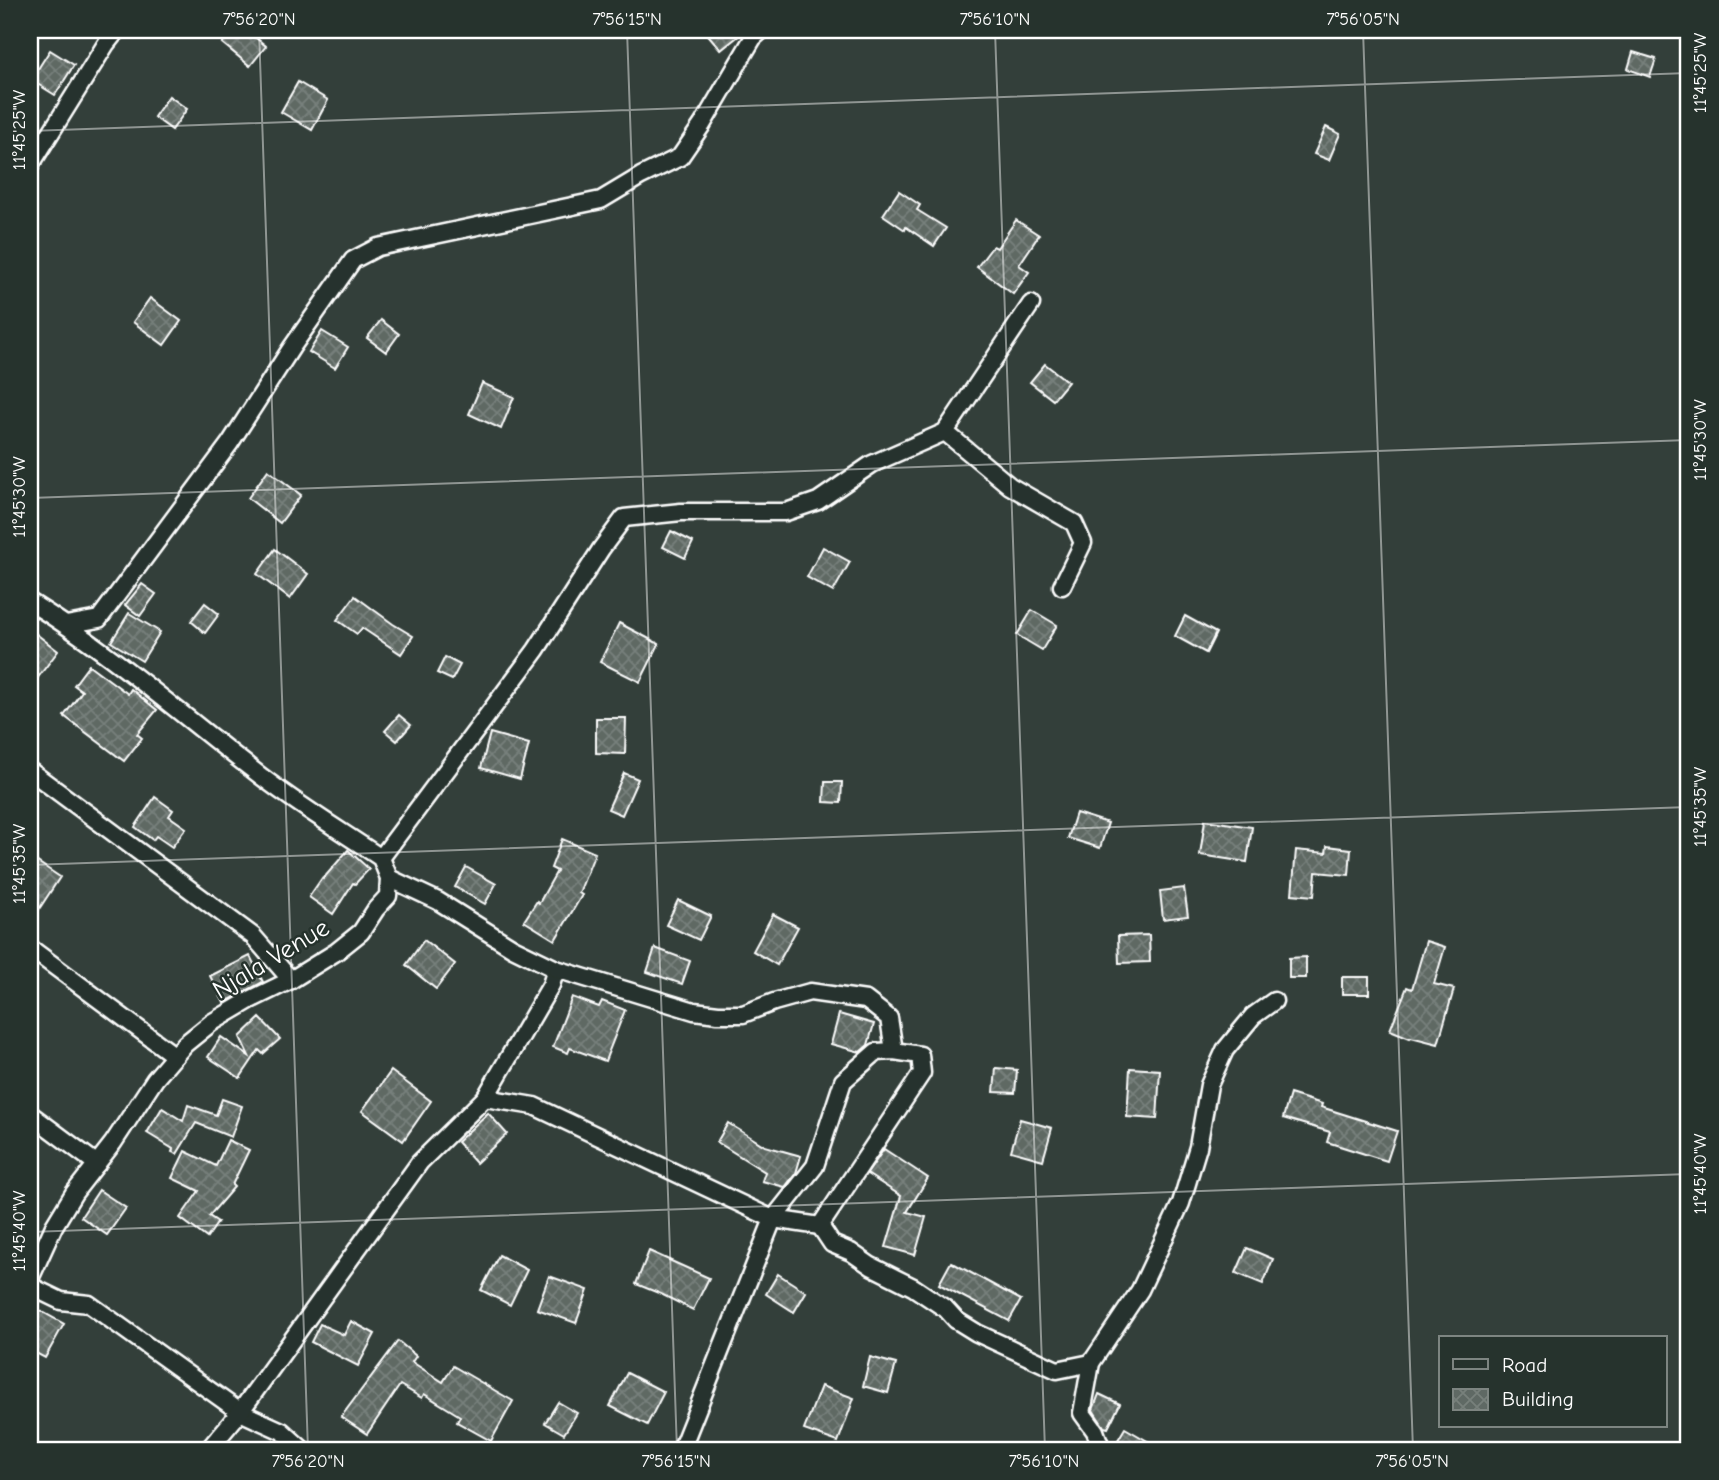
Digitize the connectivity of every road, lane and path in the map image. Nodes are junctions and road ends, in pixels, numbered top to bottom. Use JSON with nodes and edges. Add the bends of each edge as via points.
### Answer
{"nodes":[{"id":1,"x":117,"y":30,"type":"edge"},
{"id":2,"x":762,"y":30,"type":"edge"},
{"id":3,"x":30,"y":166,"type":"edge"},
{"id":4,"x":1031,"y":304,"type":"dead end"},
{"id":5,"x":945,"y":432,"type":"junction"},
{"id":6,"x":1062,"y":586,"type":"dead end"},
{"id":7,"x":30,"y":602,"type":"edge"},
{"id":8,"x":66,"y":625,"type":"junction"},
{"id":9,"x":30,"y":771,"type":"edge"},
{"id":10,"x":381,"y":858,"type":"junction"},
{"id":11,"x":389,"y":878,"type":"junction"},
{"id":12,"x":30,"y":948,"type":"edge"},
{"id":13,"x":556,"y":970,"type":"junction"},
{"id":14,"x":291,"y":980,"type":"junction"},
{"id":15,"x":1274,"y":1001,"type":"dead end"},
{"id":16,"x":894,"y":1051,"type":"junction"},
{"id":17,"x":175,"y":1056,"type":"junction"},
{"id":18,"x":485,"y":1098,"type":"junction"},
{"id":19,"x":30,"y":1114,"type":"edge"},
{"id":20,"x":97,"y":1164,"type":"junction"},
{"id":21,"x":773,"y":1219,"type":"junction"},
{"id":22,"x":820,"y":1226,"type":"junction"},
{"id":23,"x":30,"y":1279,"type":"edge"},
{"id":24,"x":30,"y":1286,"type":"edge"},
{"id":25,"x":1091,"y":1363,"type":"junction"},
{"id":26,"x":240,"y":1412,"type":"junction"},
{"id":27,"x":208,"y":1450,"type":"edge"},
{"id":28,"x":303,"y":1450,"type":"edge"},
{"id":29,"x":681,"y":1450,"type":"edge"},
{"id":30,"x":1102,"y":1450,"type":"edge"}],
"edges":[{"from":1,"to":3,"type":"street"},
{"from":2,"to":8,"type":"street","via":[[680,157],[601,200],[379,247],[353,260],[230,443],[99,619]]},
{"from":4,"to":5,"type":"street"},
{"from":5,"to":6,"type":"street","via":[[1010,486],[1074,523],[1083,543]]},
{"from":5,"to":10,"type":"street","via":[[872,464],[818,501],[786,512],[681,512],[624,518],[537,650]]},
{"from":7,"to":8,"type":"street"},
{"from":8,"to":10,"type":"street","via":[[255,772]]},
{"from":9,"to":14,"type":"street","via":[[253,936]]},
{"from":10,"to":11,"type":"street"},
{"from":11,"to":13,"type":"street"},
{"from":11,"to":14,"type":"street","name":"Njala Venue","via":[[388,896],[361,932]]},
{"from":12,"to":17,"type":"street"},
{"from":13,"to":16,"type":"street","via":[[718,1014],[743,1014],[810,992],[866,1000],[889,1017]]},
{"from":13,"to":18,"type":"street"},
{"from":14,"to":17,"type":"street","name":"Njala Venue","via":[[211,1023]]},
{"from":15,"to":25,"type":"street","via":[[1253,1016],[1226,1050],[1209,1085],[1198,1147],[1181,1203],[1140,1290]]},
{"from":16,"to":21,"type":"street","via":[[876,1052],[843,1081],[815,1166]]},
{"from":16,"to":22,"type":"street","via":[[920,1055],[922,1073]]},
{"from":17,"to":20,"type":"street","name":"Njala Venue"},
{"from":18,"to":21,"type":"street","via":[[534,1106]]},
{"from":18,"to":26,"type":"street","via":[[420,1161]]},
{"from":19,"to":20,"type":"street"},
{"from":20,"to":23,"type":"street","name":"Njala Venue","via":[[54,1226]]},
{"from":21,"to":22,"type":"street"},
{"from":21,"to":29,"type":"street"},
{"from":22,"to":25,"type":"street","via":[[832,1244],[913,1287],[977,1333],[1057,1370]]},
{"from":24,"to":26,"type":"street","via":[[61,1301],[89,1304]]},
{"from":25,"to":30,"type":"street","via":[[1082,1413]]},
{"from":26,"to":27,"type":"street"},
{"from":26,"to":28,"type":"street","via":[[282,1431]]}]}
